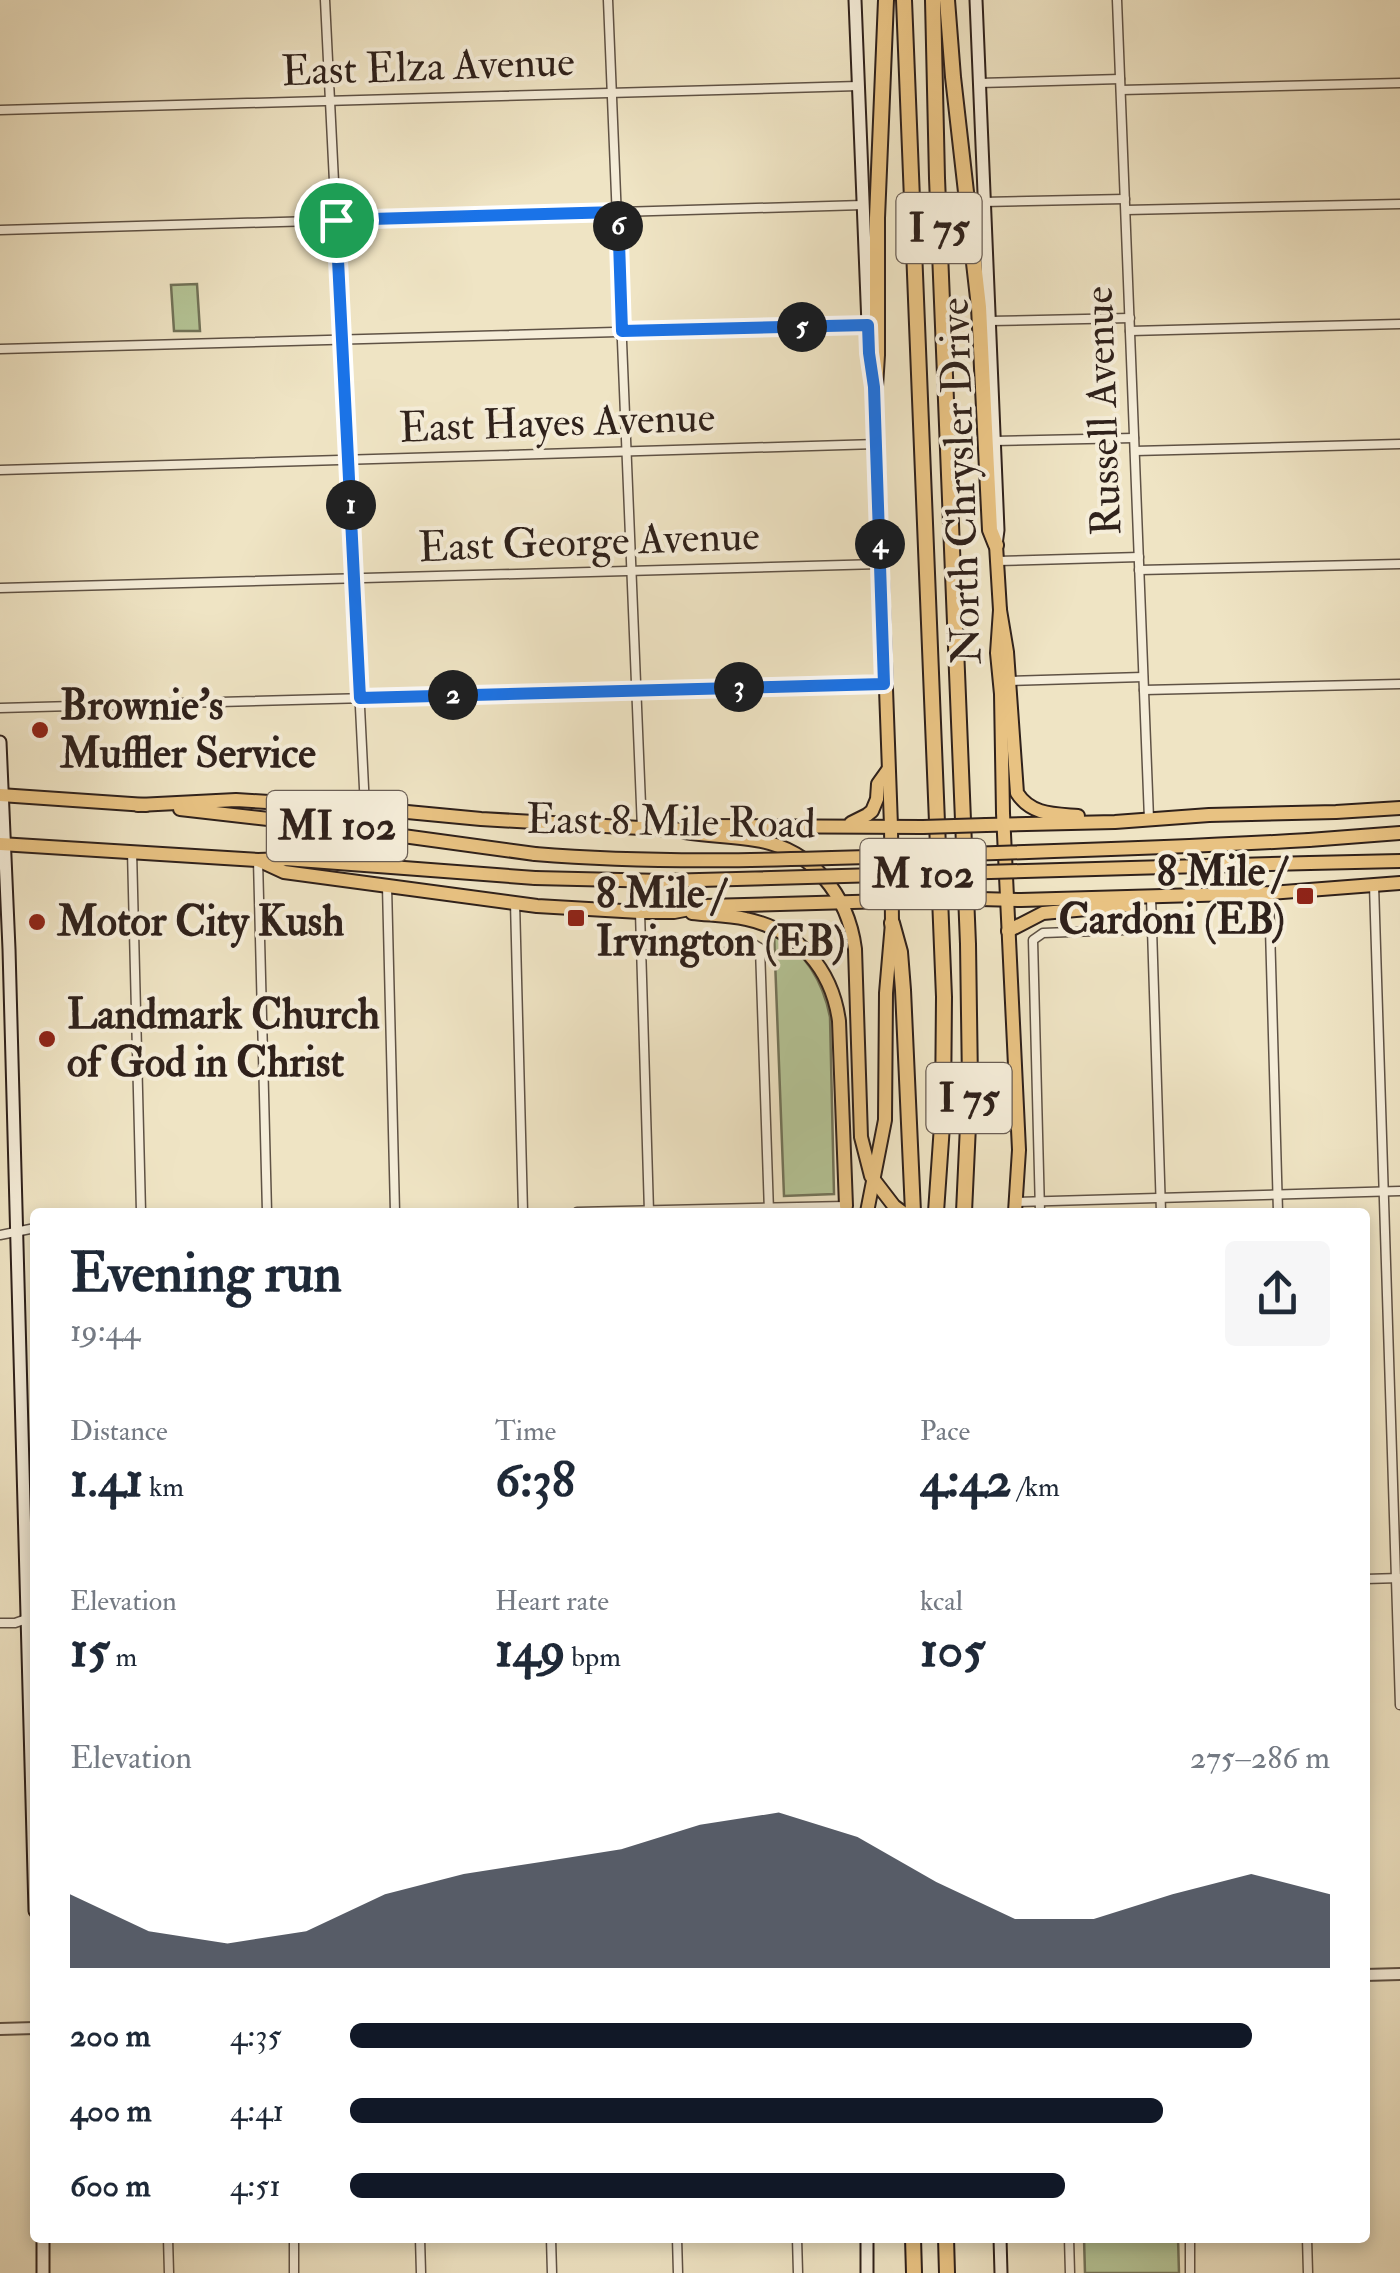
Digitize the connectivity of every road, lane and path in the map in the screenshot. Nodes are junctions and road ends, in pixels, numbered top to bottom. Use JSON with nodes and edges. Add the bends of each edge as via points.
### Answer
{"nodes":[{"id":1,"x":325,"y":0,"type":"edge"},
{"id":2,"x":608,"y":0,"type":"edge"},
{"id":3,"x":855,"y":0,"type":"edge"},
{"id":4,"x":886,"y":0,"type":"edge"},
{"id":5,"x":904,"y":0,"type":"edge"},
{"id":6,"x":932,"y":0,"type":"edge"},
{"id":7,"x":947,"y":0,"type":"edge"},
{"id":8,"x":976,"y":0,"type":"edge"},
{"id":9,"x":1117,"y":0,"type":"edge"},
{"id":10,"x":1120,"y":78,"type":"junction"},
{"id":11,"x":979,"y":83,"type":"junction"},
{"id":12,"x":1400,"y":84,"type":"edge"},
{"id":13,"x":858,"y":86,"type":"junction"},
{"id":14,"x":1121,"y":90,"type":"junction"},
{"id":15,"x":613,"y":92,"type":"junction"},
{"id":16,"x":330,"y":100,"type":"junction"},
{"id":17,"x":0,"y":110,"type":"edge"},
{"id":18,"x":1124,"y":199,"type":"junction"},
{"id":19,"x":983,"y":202,"type":"junction"},
{"id":20,"x":1400,"y":204,"type":"edge"},
{"id":21,"x":863,"y":206,"type":"junction"},
{"id":22,"x":1126,"y":210,"type":"junction"},
{"id":23,"x":618,"y":212,"type":"junction"},
{"id":24,"x":336,"y":220,"type":"junction"},
{"id":25,"x":0,"y":230,"type":"edge"},
{"id":26,"x":1130,"y":318,"type":"junction"},
{"id":27,"x":989,"y":321,"type":"junction"},
{"id":28,"x":1400,"y":324,"type":"edge"},
{"id":29,"x":868,"y":325,"type":"junction"},
{"id":30,"x":622,"y":331,"type":"junction"},
{"id":31,"x":1130,"y":331,"type":"junction"},
{"id":32,"x":342,"y":339,"type":"junction"},
{"id":33,"x":0,"y":349,"type":"edge"},
{"id":34,"x":874,"y":387,"type":"junction"},
{"id":35,"x":1134,"y":438,"type":"junction"},
{"id":36,"x":994,"y":441,"type":"junction"},
{"id":37,"x":877,"y":444,"type":"junction"},
{"id":38,"x":1400,"y":444,"type":"edge"},
{"id":39,"x":1135,"y":450,"type":"junction"},
{"id":40,"x":627,"y":451,"type":"junction"},
{"id":41,"x":348,"y":459,"type":"junction"},
{"id":42,"x":0,"y":470,"type":"edge"},
{"id":43,"x":997,"y":553,"type":"junction"},
{"id":44,"x":1139,"y":557,"type":"junction"},
{"id":45,"x":880,"y":564,"type":"junction"},
{"id":46,"x":1400,"y":564,"type":"edge"},
{"id":47,"x":1139,"y":570,"type":"junction"},
{"id":48,"x":632,"y":571,"type":"junction"},
{"id":49,"x":354,"y":578,"type":"junction"},
{"id":50,"x":0,"y":588,"type":"edge"},
{"id":51,"x":1144,"y":676,"type":"junction"},
{"id":52,"x":884,"y":684,"type":"junction"},
{"id":53,"x":1400,"y":684,"type":"edge"},
{"id":54,"x":1005,"y":687,"type":"junction"},
{"id":55,"x":637,"y":690,"type":"junction"},
{"id":56,"x":1144,"y":690,"type":"junction"},
{"id":57,"x":360,"y":698,"type":"junction"},
{"id":58,"x":0,"y":708,"type":"edge"},
{"id":59,"x":0,"y":742,"type":"edge"},
{"id":60,"x":888,"y":770,"type":"junction"},
{"id":61,"x":2,"y":795,"type":"edge"},
{"id":62,"x":138,"y":804,"type":"junction"},
{"id":63,"x":365,"y":808,"type":"junction"},
{"id":64,"x":1400,"y":808,"type":"edge"},
{"id":65,"x":1149,"y":819,"type":"junction"},
{"id":66,"x":1115,"y":822,"type":"junction"},
{"id":67,"x":1003,"y":825,"type":"junction"},
{"id":68,"x":844,"y":826,"type":"junction"},
{"id":69,"x":891,"y":826,"type":"junction"},
{"id":70,"x":642,"y":829,"type":"junction"},
{"id":71,"x":676,"y":830,"type":"junction"},
{"id":72,"x":1400,"y":833,"type":"edge"},
{"id":73,"x":2,"y":844,"type":"edge"},
{"id":74,"x":132,"y":850,"type":"junction"},
{"id":75,"x":535,"y":854,"type":"joint"},
{"id":76,"x":258,"y":860,"type":"junction"},
{"id":77,"x":1400,"y":861,"type":"edge"},
{"id":78,"x":535,"y":878,"type":"joint"},
{"id":79,"x":1400,"y":883,"type":"edge"},
{"id":80,"x":1374,"y":885,"type":"junction"},
{"id":81,"x":387,"y":886,"type":"junction"},
{"id":82,"x":1268,"y":893,"type":"junction"},
{"id":83,"x":1151,"y":896,"type":"junction"},
{"id":84,"x":1007,"y":899,"type":"junction"},
{"id":85,"x":892,"y":901,"type":"junction"},
{"id":86,"x":515,"y":902,"type":"junction"},
{"id":87,"x":841,"y":902,"type":"junction"},
{"id":88,"x":640,"y":912,"type":"junction"},
{"id":89,"x":669,"y":912,"type":"junction"},
{"id":90,"x":892,"y":923,"type":"junction"},
{"id":91,"x":1152,"y":929,"type":"junction"},
{"id":92,"x":1008,"y":931,"type":"junction"},
{"id":93,"x":640,"y":945,"type":"junction"},
{"id":94,"x":874,"y":1182,"type":"junction"},
{"id":95,"x":1400,"y":1191,"type":"edge"},
{"id":96,"x":1385,"y":1192,"type":"junction"},
{"id":97,"x":1278,"y":1194,"type":"junction"},
{"id":98,"x":1160,"y":1197,"type":"junction"},
{"id":99,"x":1040,"y":1202,"type":"junction"},
{"id":100,"x":1016,"y":1207,"type":"edge"},
{"id":101,"x":140,"y":1208,"type":"edge"},
{"id":102,"x":267,"y":1208,"type":"edge"},
{"id":103,"x":395,"y":1208,"type":"edge"},
{"id":104,"x":523,"y":1208,"type":"edge"},
{"id":105,"x":649,"y":1208,"type":"edge"},
{"id":106,"x":769,"y":1208,"type":"edge"},
{"id":107,"x":846,"y":1208,"type":"edge"},
{"id":108,"x":869,"y":1208,"type":"edge"},
{"id":109,"x":897,"y":1208,"type":"edge"},
{"id":110,"x":913,"y":1208,"type":"edge"},
{"id":111,"x":936,"y":1208,"type":"edge"},
{"id":112,"x":964,"y":1208,"type":"edge"},
{"id":113,"x":1040,"y":1208,"type":"edge"},
{"id":114,"x":1161,"y":1208,"type":"edge"},
{"id":115,"x":1278,"y":1208,"type":"edge"},
{"id":116,"x":30,"y":1229,"type":"edge"},
{"id":117,"x":17,"y":1231,"type":"junction"},
{"id":118,"x":0,"y":1235,"type":"edge"},
{"id":119,"x":1398,"y":1578,"type":"edge"},
{"id":120,"x":1370,"y":1579,"type":"edge"},
{"id":121,"x":30,"y":1589,"type":"edge"},
{"id":122,"x":30,"y":1617,"type":"edge"},
{"id":123,"x":0,"y":1623,"type":"edge"},
{"id":124,"x":1400,"y":1705,"type":"edge"},
{"id":125,"x":1400,"y":1974,"type":"edge"},
{"id":126,"x":1370,"y":1975,"type":"edge"},
{"id":127,"x":30,"y":2028,"type":"edge"},
{"id":128,"x":0,"y":2029,"type":"edge"},
{"id":129,"x":42,"y":2243,"type":"edge"},
{"id":130,"x":168,"y":2243,"type":"edge"},
{"id":131,"x":294,"y":2243,"type":"edge"},
{"id":132,"x":420,"y":2243,"type":"edge"},
{"id":133,"x":551,"y":2243,"type":"edge"},
{"id":134,"x":677,"y":2243,"type":"edge"},
{"id":135,"x":797,"y":2243,"type":"edge"},
{"id":136,"x":866,"y":2243,"type":"edge"},
{"id":137,"x":913,"y":2243,"type":"edge"},
{"id":138,"x":946,"y":2243,"type":"edge"},
{"id":139,"x":1000,"y":2243,"type":"edge"},
{"id":140,"x":1069,"y":2243,"type":"edge"},
{"id":141,"x":1190,"y":2243,"type":"edge"},
{"id":142,"x":1307,"y":2243,"type":"edge"},
{"id":143,"x":43,"y":2273,"type":"edge"},
{"id":144,"x":169,"y":2273,"type":"edge"},
{"id":145,"x":294,"y":2273,"type":"edge"},
{"id":146,"x":421,"y":2273,"type":"edge"},
{"id":147,"x":552,"y":2273,"type":"edge"},
{"id":148,"x":678,"y":2273,"type":"edge"},
{"id":149,"x":798,"y":2273,"type":"edge"},
{"id":150,"x":867,"y":2273,"type":"edge"},
{"id":151,"x":914,"y":2273,"type":"edge"},
{"id":152,"x":946,"y":2273,"type":"edge"},
{"id":153,"x":1000,"y":2273,"type":"edge"},
{"id":154,"x":1070,"y":2273,"type":"edge"},
{"id":155,"x":1190,"y":2273,"type":"edge"},
{"id":156,"x":1308,"y":2273,"type":"edge"}],
"edges":[{"from":1,"to":16,"type":"street"},
{"from":2,"to":15,"type":"street"},
{"from":3,"to":13,"type":"main road"},
{"from":4,"to":34,"type":"highway"},
{"from":5,"to":111,"type":"highway","number":"I 75","via":[[944,978]]},
{"from":6,"to":112,"type":"highway","number":"I 75","via":[[968,944]]},
{"from":7,"to":43,"type":"highway"},
{"from":8,"to":11,"type":"main road","name":"North Chrysler Drive"},
{"from":9,"to":10,"type":"street","name":"Russell Avenue"},
{"from":10,"to":11,"type":"street"},
{"from":10,"to":14,"type":"street","name":"Russell Avenue"},
{"from":11,"to":19,"type":"main road","name":"North Chrysler Drive"},
{"from":12,"to":14,"type":"street"},
{"from":13,"to":15,"type":"street","name":"East Elza Avenue"},
{"from":13,"to":21,"type":"main road"},
{"from":14,"to":18,"type":"street","name":"Russell Avenue"},
{"from":15,"to":16,"type":"street","name":"East Elza Avenue"},
{"from":15,"to":23,"type":"street"},
{"from":16,"to":17,"type":"street","name":"East Elza Avenue"},
{"from":16,"to":24,"type":"street"},
{"from":18,"to":19,"type":"street"},
{"from":18,"to":22,"type":"street","name":"Russell Avenue"},
{"from":19,"to":27,"type":"main road","name":"North Chrysler Drive"},
{"from":20,"to":22,"type":"street"},
{"from":21,"to":23,"type":"street"},
{"from":21,"to":29,"type":"main road"},
{"from":22,"to":26,"type":"street","name":"Russell Avenue"},
{"from":23,"to":24,"type":"street"},
{"from":23,"to":30,"type":"street"},
{"from":24,"to":25,"type":"street"},
{"from":24,"to":32,"type":"street"},
{"from":26,"to":27,"type":"street"},
{"from":26,"to":31,"type":"street","name":"Russell Avenue"},
{"from":27,"to":36,"type":"main road","name":"North Chrysler Drive"},
{"from":28,"to":31,"type":"street"},
{"from":29,"to":30,"type":"street"},
{"from":29,"to":34,"type":"main road"},
{"from":30,"to":32,"type":"street"},
{"from":30,"to":40,"type":"street"},
{"from":31,"to":35,"type":"street","name":"Russell Avenue"},
{"from":32,"to":33,"type":"street"},
{"from":32,"to":41,"type":"street"},
{"from":34,"to":37,"type":"main road"},
{"from":35,"to":36,"type":"street"},
{"from":35,"to":39,"type":"street","name":"Russell Avenue"},
{"from":36,"to":43,"type":"main road","name":"North Chrysler Drive"},
{"from":37,"to":40,"type":"street","name":"East Hayes Avenue"},
{"from":37,"to":45,"type":"main road"},
{"from":38,"to":39,"type":"street"},
{"from":39,"to":44,"type":"street","name":"Russell Avenue"},
{"from":40,"to":41,"type":"street","name":"East Hayes Avenue"},
{"from":40,"to":48,"type":"street"},
{"from":41,"to":42,"type":"street","name":"East Hayes Avenue"},
{"from":41,"to":49,"type":"street"},
{"from":43,"to":44,"type":"street"},
{"from":43,"to":54,"type":"main road","name":"North Chrysler Drive"},
{"from":44,"to":47,"type":"street","name":"Russell Avenue"},
{"from":45,"to":48,"type":"street","name":"East George Avenue"},
{"from":45,"to":52,"type":"main road"},
{"from":46,"to":47,"type":"street"},
{"from":47,"to":51,"type":"street","name":"Russell Avenue"},
{"from":48,"to":49,"type":"street","name":"East George Avenue"},
{"from":48,"to":55,"type":"street"},
{"from":49,"to":50,"type":"street","name":"East George Avenue"},
{"from":49,"to":57,"type":"street"},
{"from":51,"to":54,"type":"street"},
{"from":51,"to":56,"type":"street","name":"Russell Avenue"},
{"from":52,"to":55,"type":"street"},
{"from":52,"to":60,"type":"main road"},
{"from":53,"to":56,"type":"street"},
{"from":54,"to":66,"type":"main road","via":[[1020,798],[1038,812]]},
{"from":54,"to":67,"type":"main road","name":"North Chrysler Drive"},
{"from":55,"to":57,"type":"street"},
{"from":55,"to":70,"type":"street"},
{"from":56,"to":65,"type":"street","name":"Russell Avenue"},
{"from":57,"to":58,"type":"street"},
{"from":57,"to":63,"type":"street"},
{"from":59,"to":61,"type":"main road"},
{"from":60,"to":68,"type":"main road","via":[[870,813]]},
{"from":60,"to":69,"type":"main road"},
{"from":61,"to":62,"type":"main road","name":"East 8 Mile Road"},
{"from":61,"to":73,"type":"main road"},
{"from":62,"to":63,"type":"main road","via":[[236,800]]},
{"from":62,"to":75,"type":"main road","name":"East 8 Mile Road","number":"MI 102"},
{"from":63,"to":70,"type":"main road"},
{"from":64,"to":65,"type":"main road"},
{"from":65,"to":66,"type":"main road"},
{"from":66,"to":67,"type":"main road"},
{"from":67,"to":69,"type":"main road","bridge":true},
{"from":67,"to":84,"type":"main road","name":"North Chrysler Drive"},
{"from":68,"to":69,"type":"main road"},
{"from":68,"to":71,"type":"main road"},
{"from":69,"to":85,"type":"main road"},
{"from":70,"to":71,"type":"main road"},
{"from":71,"to":87,"type":"main road","via":[[784,848],[815,868]]},
{"from":72,"to":75,"type":"main road","name":"East 8 Mile Road","number":"M 102","bridge":true,"via":[[1145,849],[726,861]]},
{"from":73,"to":74,"type":"main road"},
{"from":73,"to":117,"type":"main road"},
{"from":74,"to":76,"type":"main road"},
{"from":74,"to":101,"type":"street"},
{"from":76,"to":78,"type":"main road","number":"MI 102"},
{"from":76,"to":81,"type":"main road","via":[[284,872]]},
{"from":76,"to":102,"type":"street"},
{"from":77,"to":78,"type":"main road","name":"East 8 Mile Road","number":"M 102","bridge":true,"via":[[663,881]]},
{"from":79,"to":80,"type":"main road"},
{"from":80,"to":82,"type":"main road"},
{"from":80,"to":96,"type":"street"},
{"from":81,"to":86,"type":"main road"},
{"from":81,"to":103,"type":"street"},
{"from":82,"to":83,"type":"main road"},
{"from":82,"to":97,"type":"street"},
{"from":83,"to":84,"type":"main road"},
{"from":83,"to":91,"type":"street"},
{"from":83,"to":92,"type":"main road","via":[[1134,904],[1043,913]]},
{"from":84,"to":85,"type":"main road","bridge":true},
{"from":84,"to":92,"type":"main road","name":"North Chrysler Drive"},
{"from":85,"to":87,"type":"main road"},
{"from":85,"to":90,"type":"main road"},
{"from":86,"to":88,"type":"main road"},
{"from":86,"to":104,"type":"street"},
{"from":87,"to":89,"type":"main road"},
{"from":87,"to":94,"type":"main road","via":[[855,950],[861,1138]]},
{"from":88,"to":89,"type":"main road"},
{"from":88,"to":93,"type":"street"},
{"from":89,"to":107,"type":"main road","via":[[745,918],[774,928],[822,970],[840,1022]]},
{"from":90,"to":94,"type":"main road","via":[[886,1110]]},
{"from":90,"to":110,"type":"highway","via":[[903,990]]},
{"from":91,"to":98,"type":"street"},
{"from":91,"to":99,"type":"street","via":[[1042,932],[1033,940]]},
{"from":92,"to":100,"type":"main road","name":"North Chrysler Drive"},
{"from":93,"to":105,"type":"street"},
{"from":93,"to":106,"type":"street","via":[[750,942],[760,948]]},
{"from":94,"to":108,"type":"main road"},
{"from":94,"to":109,"type":"main road"},
{"from":95,"to":96,"type":"street"},
{"from":96,"to":97,"type":"street"},
{"from":96,"to":119,"type":"street"},
{"from":97,"to":98,"type":"street"},
{"from":97,"to":115,"type":"street"},
{"from":98,"to":99,"type":"street"},
{"from":98,"to":114,"type":"street"},
{"from":99,"to":100,"type":"street"},
{"from":99,"to":113,"type":"street"},
{"from":116,"to":117,"type":"street"},
{"from":117,"to":118,"type":"street"},
{"from":117,"to":121,"type":"main road"},
{"from":119,"to":120,"type":"street"},
{"from":119,"to":124,"type":"street"},
{"from":122,"to":123,"type":"street"},
{"from":125,"to":126,"type":"street"},
{"from":127,"to":128,"type":"street"},
{"from":129,"to":143,"type":"main road"},
{"from":130,"to":144,"type":"street"},
{"from":131,"to":145,"type":"street"},
{"from":132,"to":146,"type":"street"},
{"from":133,"to":147,"type":"street"},
{"from":134,"to":148,"type":"street"},
{"from":135,"to":149,"type":"street"},
{"from":136,"to":150,"type":"main road"},
{"from":137,"to":151,"type":"highway"},
{"from":138,"to":152,"type":"highway"},
{"from":139,"to":153,"type":"main road"},
{"from":140,"to":154,"type":"street"},
{"from":141,"to":155,"type":"street"},
{"from":142,"to":156,"type":"street"}]}
